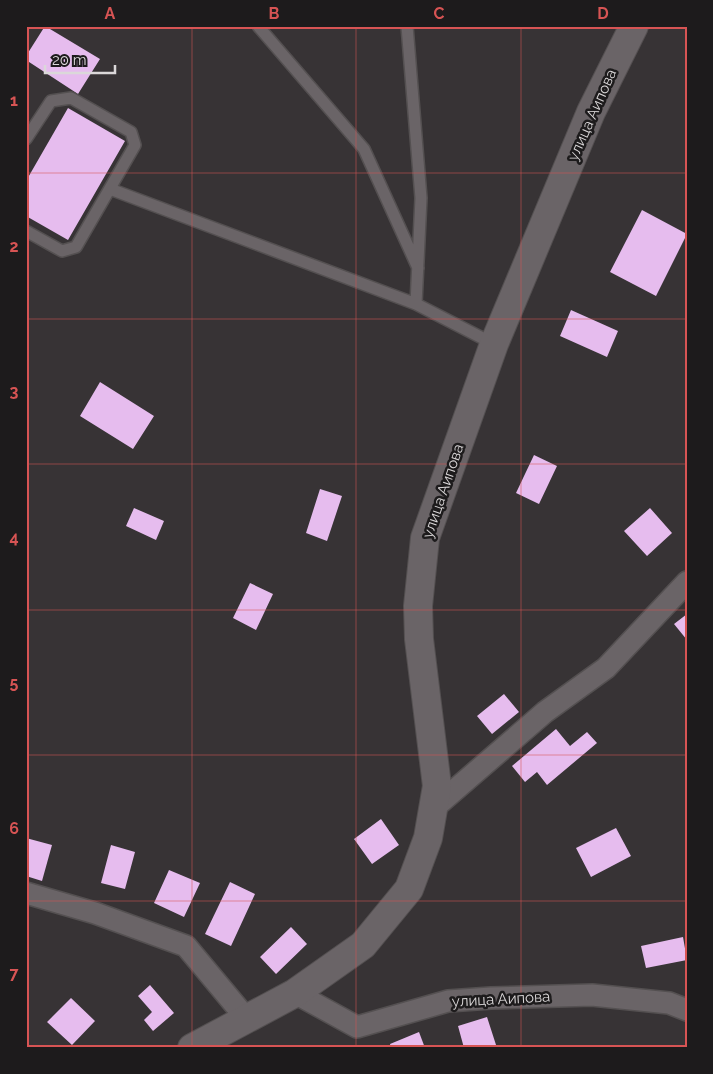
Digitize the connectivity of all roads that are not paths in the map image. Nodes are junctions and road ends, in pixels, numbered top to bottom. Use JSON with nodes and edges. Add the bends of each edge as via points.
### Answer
{"nodes":[{"id":1,"x":258,"y":26,"type":"edge"},
{"id":2,"x":407,"y":26,"type":"edge"},
{"id":3,"x":634,"y":26,"type":"edge"},
{"id":4,"x":26,"y":140,"type":"edge"},
{"id":5,"x":110,"y":189,"type":"junction"},
{"id":6,"x":26,"y":231,"type":"edge"},
{"id":7,"x":418,"y":268,"type":"junction"},
{"id":8,"x":416,"y":304,"type":"junction"},
{"id":9,"x":494,"y":344,"type":"junction"},
{"id":10,"x":687,"y":582,"type":"edge"},
{"id":11,"x":434,"y":808,"type":"junction"},
{"id":12,"x":26,"y":893,"type":"edge"},
{"id":13,"x":296,"y":993,"type":"junction"},
{"id":14,"x":687,"y":1010,"type":"edge"},
{"id":15,"x":246,"y":1018,"type":"junction"},
{"id":16,"x":192,"y":1048,"type":"edge"}],
"edges":[{"from":1,"to":7,"type":"lane","via":[[364,149]]},
{"from":2,"to":7,"type":"lane","via":[[421,198]]},
{"from":3,"to":9,"type":"street","name":"улица Аипова","via":[[591,112]]},
{"from":4,"to":5,"type":"lane","via":[[51,101],[71,98],[131,132],[135,145]]},
{"from":5,"to":6,"type":"lane","via":[[76,248],[62,251]]},
{"from":5,"to":8,"type":"lane"},
{"from":7,"to":8,"type":"lane"},
{"from":8,"to":9,"type":"lane"},
{"from":9,"to":11,"type":"street","name":"улица Аипова","via":[[425,538],[418,606],[438,786]]},
{"from":10,"to":11,"type":"street","via":[[606,668],[545,712]]},
{"from":11,"to":13,"type":"street","name":"улица Аипова","via":[[428,838],[409,889],[363,945]]},
{"from":12,"to":15,"type":"street","via":[[95,912],[186,946]]},
{"from":13,"to":14,"type":"street","name":"улица Аипова","via":[[358,1027],[448,1002],[491,998],[592,995],[669,1003]]},
{"from":13,"to":15,"type":"street","name":"улица Аипова"},
{"from":15,"to":16,"type":"street","name":"улица Аипова"}]}
